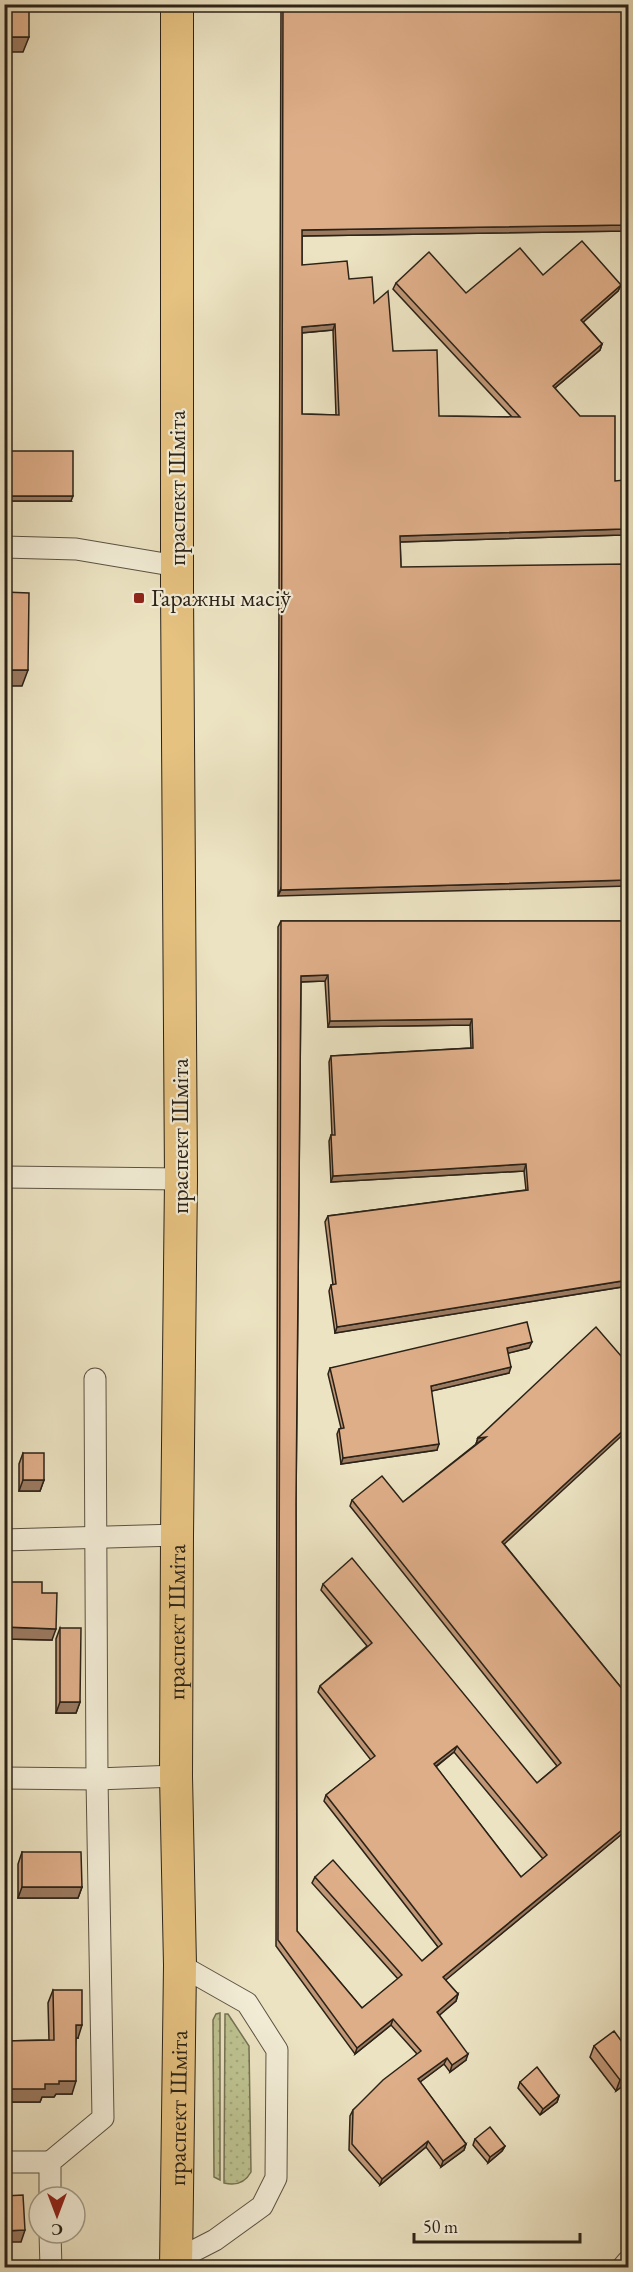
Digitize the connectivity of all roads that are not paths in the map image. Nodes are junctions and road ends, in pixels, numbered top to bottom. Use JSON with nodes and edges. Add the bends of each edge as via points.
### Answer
{"nodes":[{"id":1,"x":177,"y":4,"type":"edge"},
{"id":2,"x":4,"y":548,"type":"edge"},
{"id":3,"x":177,"y":566,"type":"junction"},
{"id":4,"x":4,"y":1178,"type":"edge"},
{"id":5,"x":181,"y":1179,"type":"junction"},
{"id":6,"x":95,"y":1379,"type":"dead end"},
{"id":7,"x":177,"y":1535,"type":"junction"},
{"id":8,"x":95,"y":1538,"type":"junction"},
{"id":9,"x":4,"y":1540,"type":"edge"},
{"id":10,"x":176,"y":1776,"type":"junction"},
{"id":11,"x":4,"y":1778,"type":"edge"},
{"id":12,"x":97,"y":1779,"type":"junction"},
{"id":13,"x":180,"y":1965,"type":"junction"},
{"id":14,"x":4,"y":2162,"type":"edge"},
{"id":15,"x":50,"y":2162,"type":"junction"},
{"id":16,"x":50,"y":2185,"type":"edge"},
{"id":17,"x":50,"y":2245,"type":"edge"},
{"id":18,"x":628,"y":2261,"type":"edge"},
{"id":19,"x":176,"y":2264,"type":"edge"},
{"id":20,"x":51,"y":2268,"type":"edge"},
{"id":21,"x":622,"y":2268,"type":"edge"}],
"edges":[{"from":1,"to":3,"type":"main road","name":"праспект Шміта"},
{"from":2,"to":3,"type":"street","via":[[76,549]]},
{"from":3,"to":5,"type":"main road","name":"праспект Шміта"},
{"from":4,"to":5,"type":"street"},
{"from":5,"to":7,"type":"main road","name":"праспект Шміта"},
{"from":6,"to":8,"type":"street"},
{"from":7,"to":8,"type":"street"},
{"from":7,"to":10,"type":"main road","name":"праспект Шміта"},
{"from":8,"to":9,"type":"street"},
{"from":8,"to":12,"type":"street"},
{"from":10,"to":12,"type":"street"},
{"from":10,"to":13,"type":"main road","name":"праспект Шміта"},
{"from":11,"to":12,"type":"street"},
{"from":12,"to":15,"type":"street","via":[[103,2118]]},
{"from":13,"to":19,"type":"main road","name":"праспект Шміта"},
{"from":13,"to":19,"type":"street","via":[[247,2003],[278,2050],[276,2178],[262,2206]]},
{"from":14,"to":15,"type":"street"},
{"from":15,"to":16,"type":"street"},
{"from":17,"to":20,"type":"street"},
{"from":18,"to":21,"type":"street"}]}
